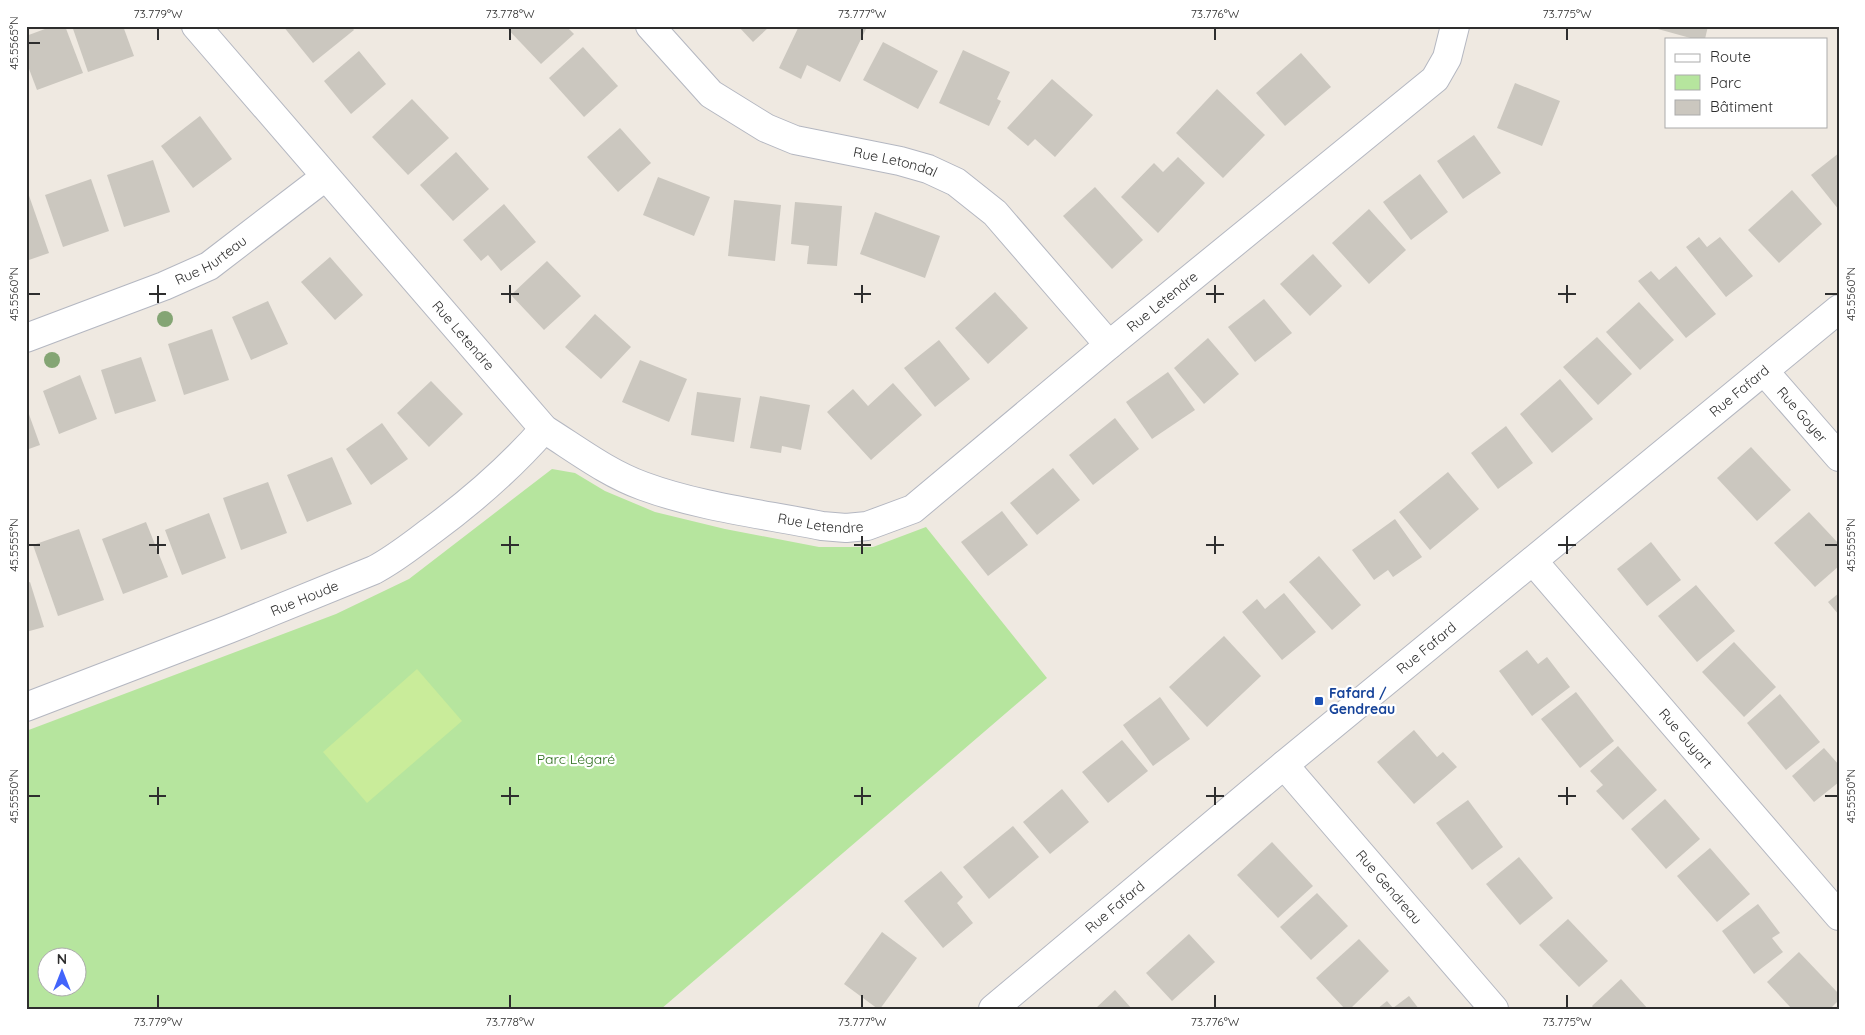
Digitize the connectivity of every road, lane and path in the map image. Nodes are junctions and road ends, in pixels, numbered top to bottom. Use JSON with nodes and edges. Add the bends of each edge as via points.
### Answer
{"nodes":[{"id":1,"x":196,"y":26,"type":"edge"},
{"id":2,"x":650,"y":26,"type":"edge"},
{"id":3,"x":1455,"y":26,"type":"edge"},
{"id":4,"x":325,"y":177,"type":"junction"},
{"id":5,"x":1839,"y":309,"type":"edge"},
{"id":6,"x":26,"y":338,"type":"edge"},
{"id":7,"x":1109,"y":345,"type":"junction"},
{"id":8,"x":1764,"y":371,"type":"junction"},
{"id":9,"x":544,"y":429,"type":"junction"},
{"id":10,"x":1839,"y":457,"type":"edge"},
{"id":11,"x":1533,"y":560,"type":"junction"},
{"id":12,"x":26,"y":707,"type":"edge"},
{"id":13,"x":1284,"y":765,"type":"junction"},
{"id":14,"x":1839,"y":916,"type":"edge"},
{"id":15,"x":993,"y":1009,"type":"edge"},
{"id":16,"x":1494,"y":1009,"type":"edge"}],
"edges":[{"from":1,"to":4,"type":"street","name":"Rue Letendre"},
{"from":2,"to":7,"type":"street","name":"Rue Letondal","via":[[711,94],[766,128],[795,140],[900,161],[956,182],[995,213]]},
{"from":3,"to":7,"type":"street","name":"Rue Letendre","via":[[1447,58],[1435,79]]},
{"from":4,"to":6,"type":"street","name":"Rue Hurteau","via":[[209,266]]},
{"from":4,"to":9,"type":"street","name":"Rue Letendre"},
{"from":5,"to":8,"type":"street","name":"Rue Fafard"},
{"from":7,"to":9,"type":"street","name":"Rue Letendre","via":[[913,509],[867,526],[822,526],[682,498],[642,486],[605,468]]},
{"from":8,"to":10,"type":"street","name":"Rue Goyer"},
{"from":8,"to":11,"type":"street","name":"Rue Fafard"},
{"from":9,"to":12,"type":"street","name":"Rue Houde","via":[[517,460],[470,502],[391,561],[229,629]]},
{"from":11,"to":13,"type":"street","name":"Rue Fafard"},
{"from":11,"to":14,"type":"street","name":"Rue Guyart"},
{"from":13,"to":15,"type":"street","name":"Rue Fafard"},
{"from":13,"to":16,"type":"street","name":"Rue Gendreau"}]}
